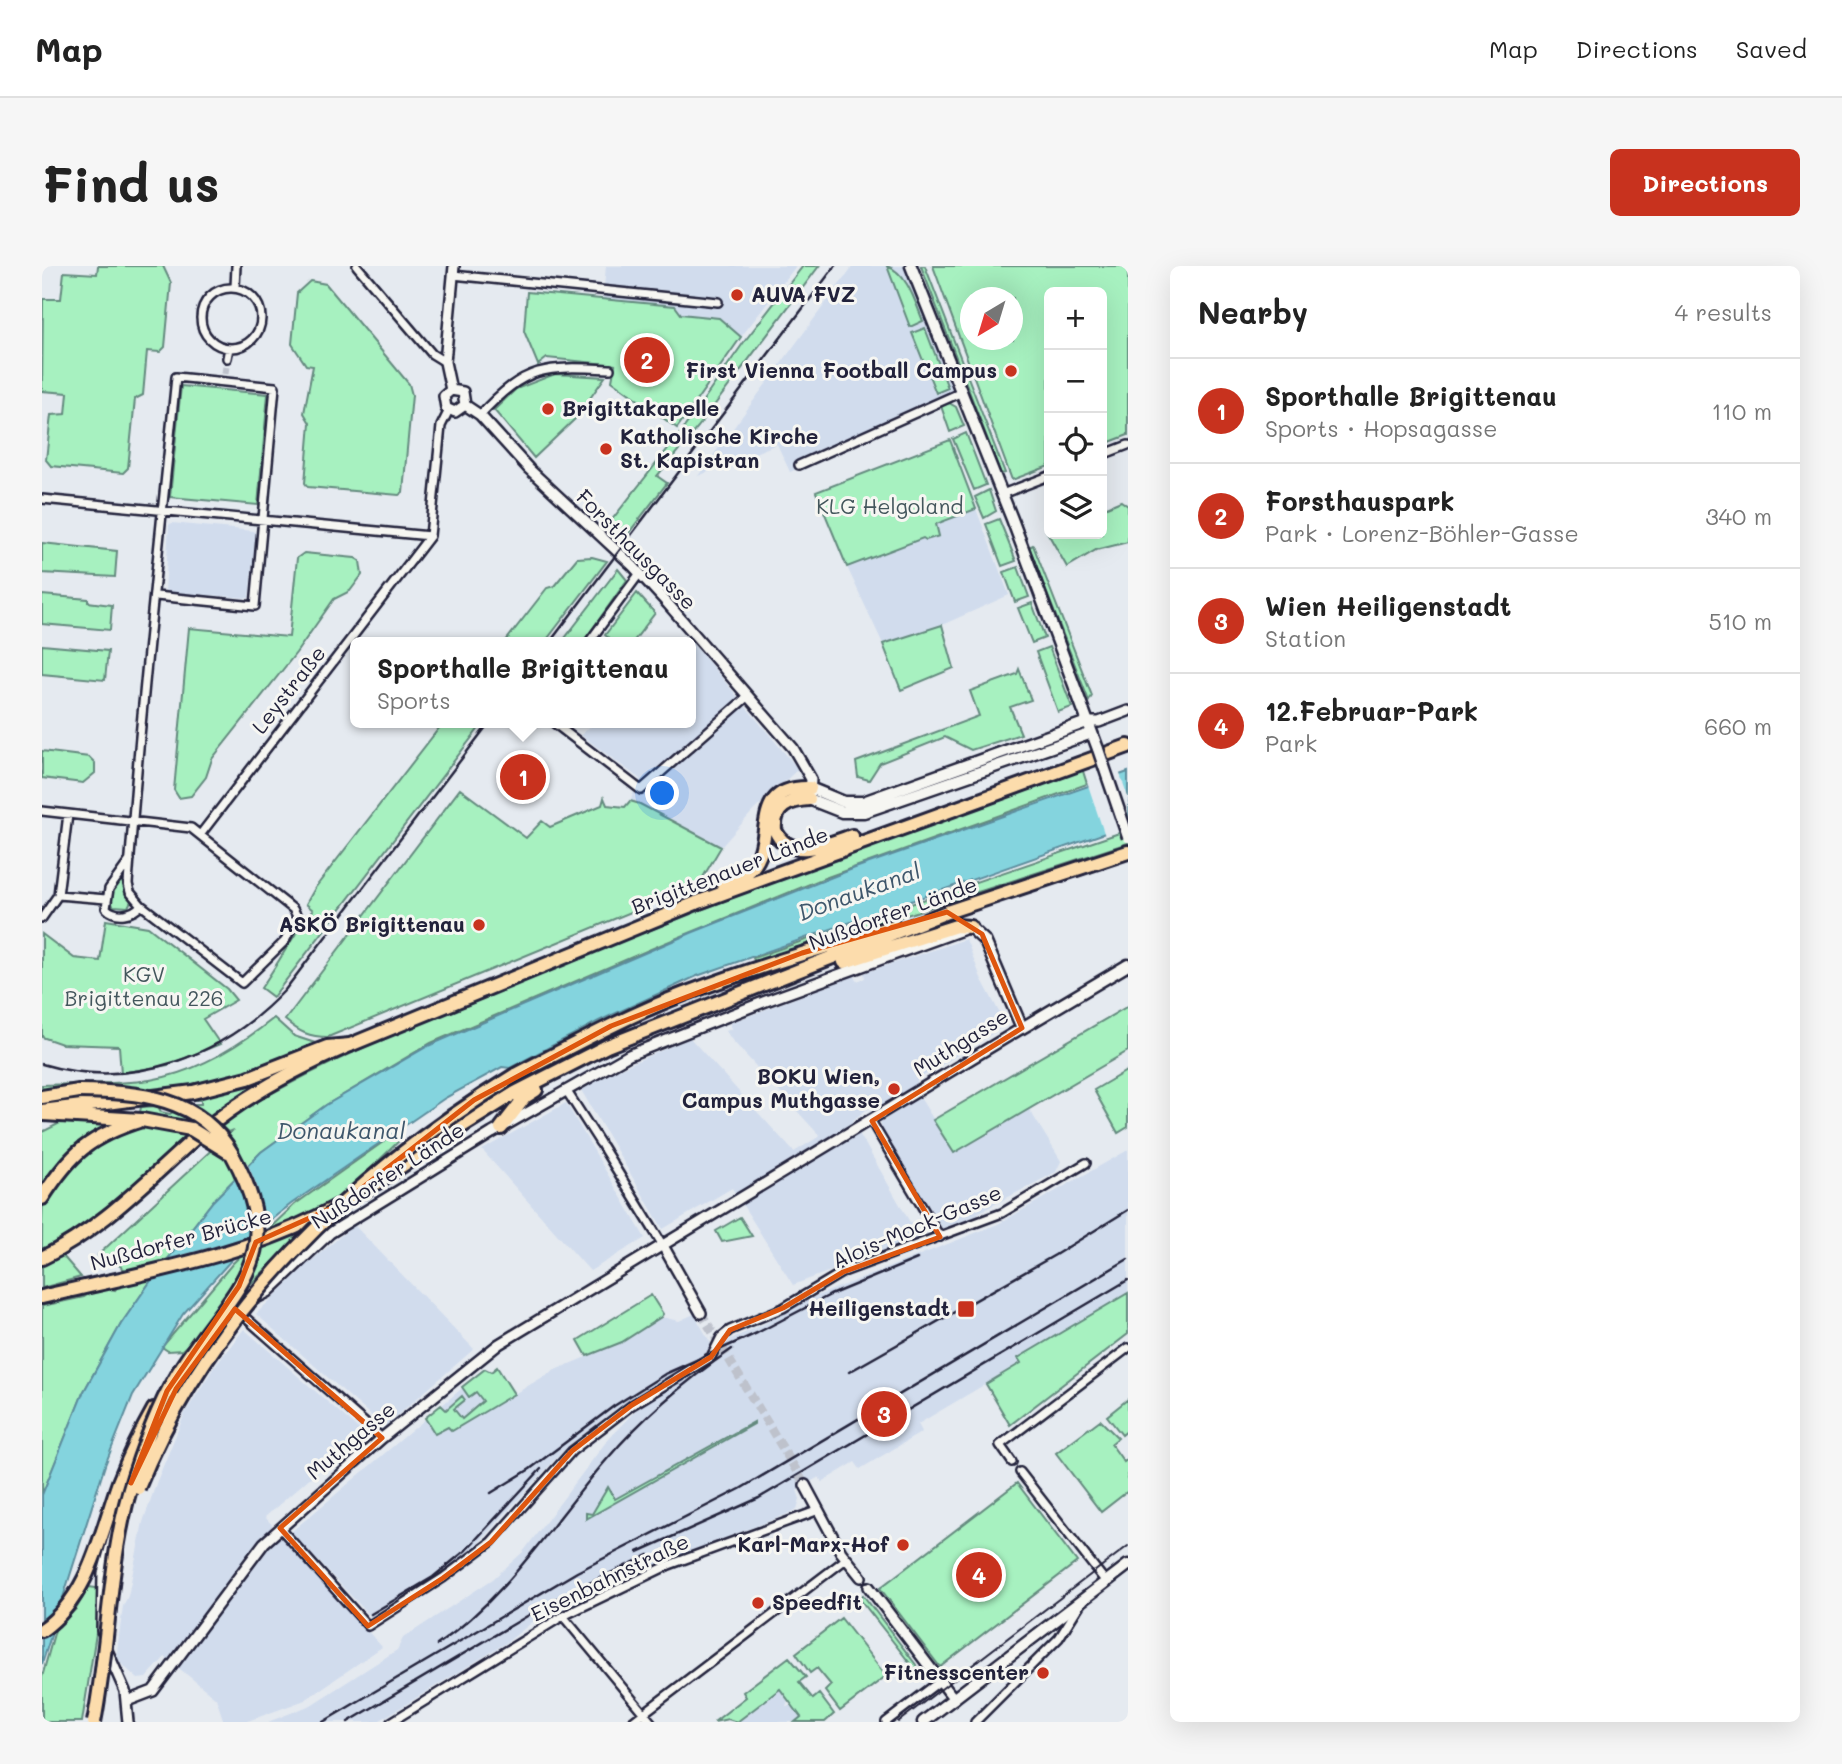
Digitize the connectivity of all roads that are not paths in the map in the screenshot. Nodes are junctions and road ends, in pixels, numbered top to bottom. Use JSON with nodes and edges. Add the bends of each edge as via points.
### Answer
{"nodes":[{"id":1,"x":236,"y":266,"type":"edge"},
{"id":2,"x":357,"y":266,"type":"edge"},
{"id":3,"x":905,"y":266,"type":"edge"},
{"id":4,"x":914,"y":266,"type":"edge"},
{"id":5,"x":453,"y":270,"type":"edge"},
{"id":6,"x":919,"y":283,"type":"junction"},
{"id":7,"x":235,"y":287,"type":"junction"},
{"id":8,"x":718,"y":302,"type":"dead end"},
{"id":9,"x":229,"y":348,"type":"junction"},
{"id":10,"x":227,"y":358,"type":"tunnel mouth"},
{"id":11,"x":445,"y":362,"type":"junction"},
{"id":12,"x":610,"y":369,"type":"dead end"},
{"id":13,"x":450,"y":390,"type":"junction"},
{"id":14,"x":962,"y":392,"type":"junction"},
{"id":15,"x":465,"y":405,"type":"junction"},
{"id":16,"x":449,"y":410,"type":"junction"},
{"id":17,"x":480,"y":415,"type":"junction"},
{"id":18,"x":1128,"y":444,"type":"edge"},
{"id":19,"x":1107,"y":453,"type":"edge"},
{"id":20,"x":799,"y":465,"type":"dead end"},
{"id":21,"x":1044,"y":478,"type":"edge"},
{"id":22,"x":1002,"y":494,"type":"junction"},
{"id":23,"x":42,"y":499,"type":"edge"},
{"id":24,"x":163,"y":510,"type":"junction"},
{"id":25,"x":264,"y":519,"type":"junction"},
{"id":26,"x":430,"y":536,"type":"junction"},
{"id":27,"x":640,"y":573,"type":"junction"},
{"id":28,"x":156,"y":596,"type":"junction"},
{"id":29,"x":352,"y":637,"type":"edge"},
{"id":30,"x":593,"y":637,"type":"edge"},
{"id":31,"x":350,"y":640,"type":"edge"},
{"id":32,"x":748,"y":696,"type":"junction"},
{"id":33,"x":1128,"y":711,"type":"edge"},
{"id":34,"x":1087,"y":722,"type":"junction"},
{"id":35,"x":1099,"y":722,"type":"junction"},
{"id":36,"x":560,"y":728,"type":"edge"},
{"id":37,"x":1092,"y":733,"type":"junction"},
{"id":38,"x":1128,"y":746,"type":"edge"},
{"id":39,"x":810,"y":793,"type":"junction"},
{"id":40,"x":42,"y":811,"type":"edge"},
{"id":41,"x":68,"y":814,"type":"junction"},
{"id":42,"x":134,"y":820,"type":"junction"},
{"id":43,"x":897,"y":828,"type":"junction"},
{"id":44,"x":200,"y":835,"type":"junction"},
{"id":45,"x":1128,"y":838,"type":"edge"},
{"id":46,"x":1128,"y":852,"type":"edge"},
{"id":47,"x":130,"y":859,"type":"junction"},
{"id":48,"x":58,"y":895,"type":"junction"},
{"id":49,"x":106,"y":899,"type":"junction"},
{"id":50,"x":696,"y":903,"type":"junction"},
{"id":51,"x":141,"y":905,"type":"junction"},
{"id":52,"x":947,"y":912,"type":"junction"},
{"id":53,"x":42,"y":918,"type":"edge"},
{"id":54,"x":970,"y":927,"type":"junction"},
{"id":55,"x":1128,"y":965,"type":"edge"},
{"id":56,"x":766,"y":984,"type":"junction"},
{"id":57,"x":651,"y":1028,"type":"junction"},
{"id":58,"x":1022,"y":1028,"type":"junction"},
{"id":59,"x":350,"y":1045,"type":"junction"},
{"id":60,"x":566,"y":1090,"type":"junction"},
{"id":61,"x":42,"y":1097,"type":"edge"},
{"id":62,"x":42,"y":1113,"type":"edge"},
{"id":63,"x":142,"y":1120,"type":"junction"},
{"id":64,"x":871,"y":1121,"type":"junction"},
{"id":65,"x":501,"y":1128,"type":"junction"},
{"id":66,"x":233,"y":1157,"type":"junction"},
{"id":67,"x":1086,"y":1163,"type":"dead end"},
{"id":68,"x":42,"y":1198,"type":"edge"},
{"id":69,"x":335,"y":1207,"type":"joint"},
{"id":70,"x":940,"y":1237,"type":"junction"},
{"id":71,"x":662,"y":1244,"type":"junction"},
{"id":72,"x":42,"y":1258,"type":"edge"},
{"id":73,"x":42,"y":1297,"type":"edge"},
{"id":74,"x":234,"y":1309,"type":"junction"},
{"id":75,"x":701,"y":1313,"type":"tunnel mouth"},
{"id":76,"x":1128,"y":1348,"type":"edge"},
{"id":77,"x":167,"y":1391,"type":"junction"},
{"id":78,"x":382,"y":1438,"type":"junction"},
{"id":79,"x":1012,"y":1462,"type":"dead end"},
{"id":80,"x":1020,"y":1472,"type":"dead end"},
{"id":81,"x":805,"y":1485,"type":"tunnel mouth"},
{"id":82,"x":819,"y":1510,"type":"junction"},
{"id":83,"x":280,"y":1528,"type":"junction"},
{"id":84,"x":120,"y":1538,"type":"junction"},
{"id":85,"x":846,"y":1559,"type":"junction"},
{"id":86,"x":1128,"y":1564,"type":"edge"},
{"id":87,"x":861,"y":1577,"type":"dead end"},
{"id":88,"x":1106,"y":1581,"type":"junction"},
{"id":89,"x":869,"y":1587,"type":"dead end"},
{"id":90,"x":1084,"y":1599,"type":"junction"},
{"id":91,"x":563,"y":1616,"type":"junction"},
{"id":92,"x":42,"y":1630,"type":"edge"},
{"id":93,"x":940,"y":1681,"type":"junction"},
{"id":94,"x":954,"y":1699,"type":"junction"},
{"id":95,"x":127,"y":1701,"type":"junction"},
{"id":96,"x":644,"y":1713,"type":"junction"},
{"id":97,"x":93,"y":1722,"type":"edge"},
{"id":98,"x":128,"y":1722,"type":"edge"},
{"id":99,"x":391,"y":1722,"type":"edge"},
{"id":100,"x":632,"y":1722,"type":"edge"},
{"id":101,"x":651,"y":1722,"type":"edge"},
{"id":102,"x":886,"y":1722,"type":"edge"},
{"id":103,"x":923,"y":1722,"type":"edge"},
{"id":104,"x":975,"y":1722,"type":"edge"}],
"edges":[{"from":1,"to":7,"type":"street"},
{"from":2,"to":11,"type":"street","via":[[435,358]]},
{"from":3,"to":6,"type":"main road"},
{"from":4,"to":6,"type":"main road"},
{"from":5,"to":8,"type":"street"},
{"from":5,"to":11,"type":"street"},
{"from":6,"to":14,"type":"main road"},
{"from":7,"to":9,"type":"street","via":[[258,303],[260,321],[249,341]]},
{"from":7,"to":9,"type":"street","via":[[215,293],[202,315],[204,330],[212,340]]},
{"from":9,"to":10,"type":"street"},
{"from":11,"to":13,"type":"street"},
{"from":12,"to":17,"type":"street","via":[[554,367],[512,383]]},
{"from":13,"to":15,"type":"street","via":[[463,392]]},
{"from":13,"to":16,"type":"street","via":[[443,399]]},
{"from":14,"to":20,"type":"street"},
{"from":14,"to":22,"type":"main road"},
{"from":15,"to":16,"type":"street","via":[[458,411]]},
{"from":15,"to":17,"type":"street","name":"Forsthausgasse"},
{"from":16,"to":26,"type":"street","via":[[441,426]]},
{"from":17,"to":27,"type":"street","name":"Forsthausgasse","via":[[529,469]]},
{"from":18,"to":19,"type":"street"},
{"from":21,"to":22,"type":"street"},
{"from":22,"to":34,"type":"main road"},
{"from":23,"to":24,"type":"street"},
{"from":24,"to":25,"type":"street"},
{"from":24,"to":25,"type":"street","via":[[176,377],[225,378],[275,387]]},
{"from":24,"to":28,"type":"street"},
{"from":25,"to":26,"type":"street"},
{"from":25,"to":28,"type":"street","via":[[255,606]]},
{"from":26,"to":29,"type":"street","name":"Leystraße"},
{"from":27,"to":30,"type":"street"},
{"from":27,"to":32,"type":"street","name":"Forsthausgasse"},
{"from":28,"to":42,"type":"street"},
{"from":31,"to":44,"type":"street","name":"Leystraße"},
{"from":32,"to":36,"type":"street","via":[[641,790]]},
{"from":32,"to":39,"type":"street","name":"Forsthausgasse","via":[[805,765]]},
{"from":33,"to":35,"type":"street"},
{"from":34,"to":35,"type":"street"},
{"from":34,"to":37,"type":"main road"},
{"from":34,"to":39,"type":"main road","name":"Brigittenauer Lände","via":[[863,802]]},
{"from":35,"to":37,"type":"street"},
{"from":37,"to":39,"type":"main road","name":"Brigittenauer Lände","via":[[864,812],[842,812]]},
{"from":37,"to":45,"type":"main road","bridge":true},
{"from":38,"to":43,"type":"highway","name":"Brigittenauer Lände"},
{"from":39,"to":43,"type":"highway","via":[[788,802],[775,819],[778,836],[795,849],[830,844],[883,827]]},
{"from":39,"to":50,"type":"highway","via":[[787,791],[772,803],[752,868]]},
{"from":40,"to":41,"type":"street"},
{"from":41,"to":42,"type":"street"},
{"from":41,"to":48,"type":"street"},
{"from":42,"to":44,"type":"street","via":[[191,828]]},
{"from":42,"to":47,"type":"street"},
{"from":43,"to":50,"type":"highway","name":"Brigittenauer Lände"},
{"from":44,"to":51,"type":"street","via":[[293,909],[296,916],[291,933],[242,983]]},
{"from":46,"to":52,"type":"highway","name":"Nußdorfer Lände"},
{"from":47,"to":49,"type":"street"},
{"from":47,"to":51,"type":"street","via":[[130,892]]},
{"from":48,"to":49,"type":"street"},
{"from":48,"to":53,"type":"street"},
{"from":49,"to":51,"type":"street","via":[[106,908],[113,913],[134,912]]},
{"from":50,"to":59,"type":"highway","name":"Brigittenauer Lände"},
{"from":52,"to":56,"type":"highway","name":"Nußdorfer Lände"},
{"from":52,"to":84,"type":"highway","bridge":true,"via":[[802,953],[611,1026],[514,1075],[435,1126],[352,1194],[269,1280],[198,1369],[160,1434]]},
{"from":54,"to":56,"type":"highway","via":[[956,926]]},
{"from":54,"to":58,"type":"main road","via":[[985,941]]},
{"from":54,"to":60,"type":"street","name":"Nußdorfer Lände","via":[[629,1055]]},
{"from":55,"to":58,"type":"main road","name":"Muthgasse"},
{"from":56,"to":57,"type":"highway","name":"Nußdorfer Lände"},
{"from":57,"to":65,"type":"highway","via":[[525,1097]]},
{"from":57,"to":69,"type":"highway","name":"Nußdorfer Lände","via":[[566,1066]]},
{"from":58,"to":64,"type":"street","name":"Muthgasse"},
{"from":59,"to":62,"type":"highway","via":[[327,1047],[248,1078],[193,1092]]},
{"from":59,"to":72,"type":"highway","via":[[253,1095],[80,1236]]},
{"from":60,"to":65,"type":"street","name":"Nußdorfer Lände"},
{"from":60,"to":71,"type":"street"},
{"from":61,"to":66,"type":"highway","bridge":true,"via":[[79,1091],[145,1094],[181,1106],[212,1128]]},
{"from":62,"to":63,"type":"highway"},
{"from":63,"to":66,"type":"highway","bridge":true,"via":[[191,1129]]},
{"from":63,"to":68,"type":"highway","via":[[112,1129],[77,1151]]},
{"from":64,"to":70,"type":"street"},
{"from":64,"to":71,"type":"street","name":"Muthgasse"},
{"from":65,"to":74,"type":"street","name":"Nußdorfer Lände","via":[[330,1233],[268,1292]]},
{"from":66,"to":77,"type":"highway","bridge":true,"via":[[247,1180],[256,1211],[253,1258],[238,1289]]},
{"from":67,"to":70,"type":"street","name":"Alois-Mock-Gasse","via":[[1002,1213]]},
{"from":69,"to":73,"type":"highway","name":"Nußdorfer Brücke","bridge":true,"via":[[247,1245]]},
{"from":70,"to":83,"type":"street","name":"Alois-Mock-Gasse","via":[[843,1272],[783,1308],[730,1330],[711,1357],[632,1405],[572,1451],[491,1542],[368,1626]]},
{"from":71,"to":75,"type":"street"},
{"from":71,"to":78,"type":"street","name":"Muthgasse","via":[[504,1340]]},
{"from":74,"to":78,"type":"street"},
{"from":74,"to":95,"type":"street","name":"Nußdorfer Lände","via":[[176,1389],[146,1449],[124,1501],[103,1573],[102,1634]]},
{"from":76,"to":79,"type":"street","via":[[1000,1445]]},
{"from":77,"to":84,"type":"highway","bridge":true,"via":[[133,1477]]},
{"from":77,"to":92,"type":"highway","bridge":true,"via":[[132,1452],[79,1591]]},
{"from":78,"to":83,"type":"street","name":"Muthgasse"},
{"from":80,"to":88,"type":"street"},
{"from":81,"to":82,"type":"street"},
{"from":82,"to":85,"type":"street"},
{"from":82,"to":91,"type":"street","name":"Eisenbahnstraße","via":[[669,1565]]},
{"from":83,"to":95,"type":"street","name":"Muthgasse","via":[[153,1690]]},
{"from":84,"to":97,"type":"highway","bridge":true},
{"from":85,"to":87,"type":"street"},
{"from":85,"to":96,"type":"street"},
{"from":86,"to":88,"type":"main road"},
{"from":88,"to":90,"type":"main road"},
{"from":89,"to":93,"type":"street"},
{"from":90,"to":94,"type":"main road"},
{"from":90,"to":104,"type":"street","via":[[1059,1638]]},
{"from":91,"to":96,"type":"street"},
{"from":91,"to":99,"type":"street","name":"Eisenbahnstraße"},
{"from":93,"to":94,"type":"street"},
{"from":93,"to":102,"type":"street"},
{"from":94,"to":103,"type":"main road"},
{"from":95,"to":98,"type":"street"},
{"from":96,"to":100,"type":"street"},
{"from":96,"to":101,"type":"street"}]}
